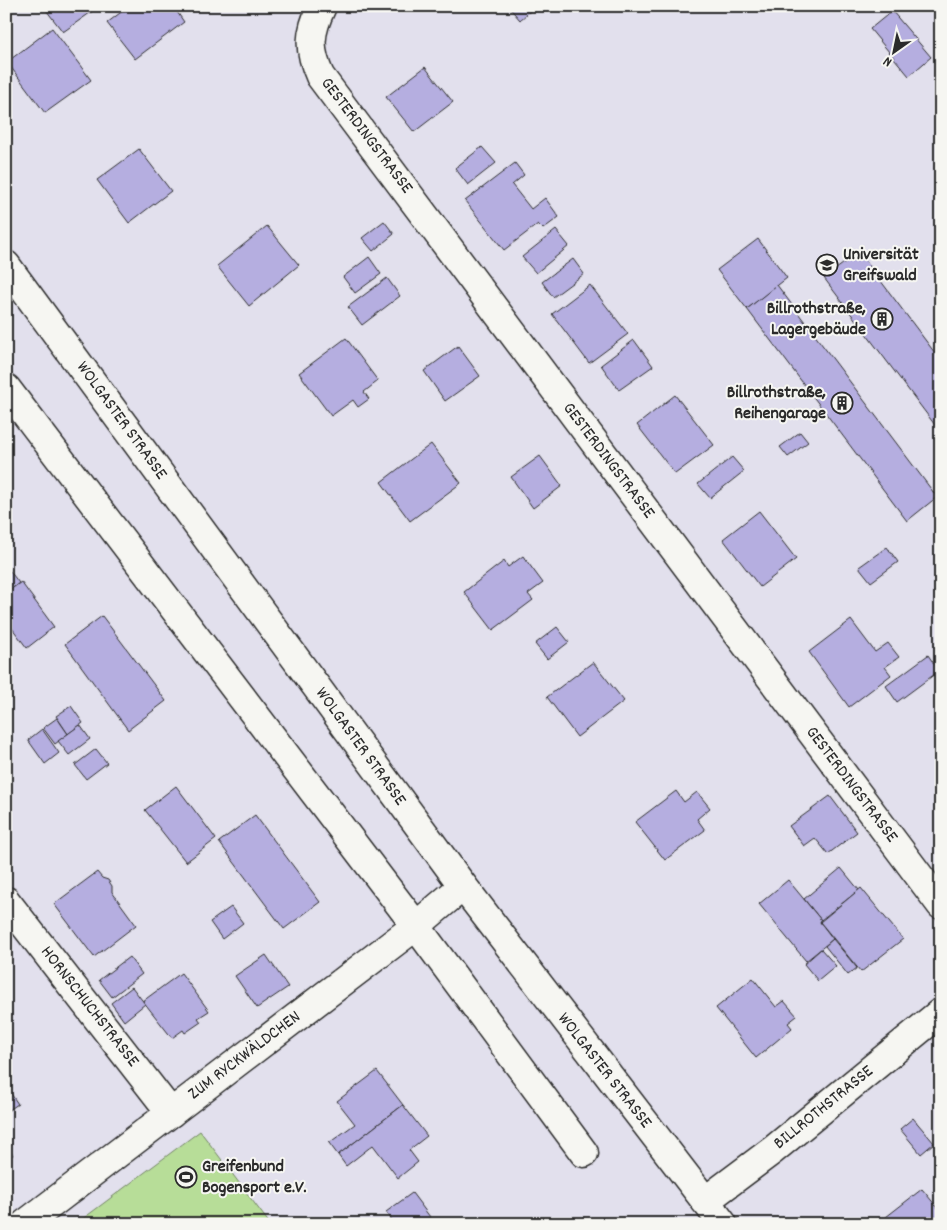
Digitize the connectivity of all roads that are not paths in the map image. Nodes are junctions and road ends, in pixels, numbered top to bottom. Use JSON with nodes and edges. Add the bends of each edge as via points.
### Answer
{"nodes":[{"id":1,"x":322,"y":6,"type":"edge"},
{"id":2,"x":6,"y":264,"type":"edge"},
{"id":3,"x":6,"y":388,"type":"edge"},
{"id":4,"x":463,"y":886,"type":"junction"},
{"id":5,"x":6,"y":901,"type":"edge"},
{"id":6,"x":941,"y":905,"type":"edge"},
{"id":7,"x":416,"y":926,"type":"junction"},
{"id":8,"x":941,"y":1012,"type":"edge"},
{"id":9,"x":171,"y":1113,"type":"junction"},
{"id":10,"x":584,"y":1153,"type":"dead end"},
{"id":11,"x":705,"y":1201,"type":"junction"},
{"id":12,"x":25,"y":1224,"type":"edge"},
{"id":13,"x":723,"y":1224,"type":"edge"}],
"edges":[{"from":1,"to":6,"type":"street","name":"GESTERDINGSTRASSE","via":[[313,23],[311,45],[320,76]]},
{"from":2,"to":4,"type":"street","name":"WOLGASTER STRASSE"},
{"from":3,"to":7,"type":"street"},
{"from":4,"to":7,"type":"street","name":"ZUM RYCKWÄLDCHEN"},
{"from":4,"to":11,"type":"street","name":"WOLGASTER STRASSE"},
{"from":5,"to":9,"type":"street","name":"HORNSCHUCHSTRASSE"},
{"from":7,"to":9,"type":"street","name":"ZUM RYCKWÄLDCHEN"},
{"from":7,"to":10,"type":"street"},
{"from":8,"to":11,"type":"street","name":"BILLROTHSTRASSE","via":[[773,1150]]},
{"from":9,"to":12,"type":"street","name":"ZUM RYCKWÄLDCHEN"},
{"from":11,"to":13,"type":"street","name":"WOLGASTER STRASSE"}]}
